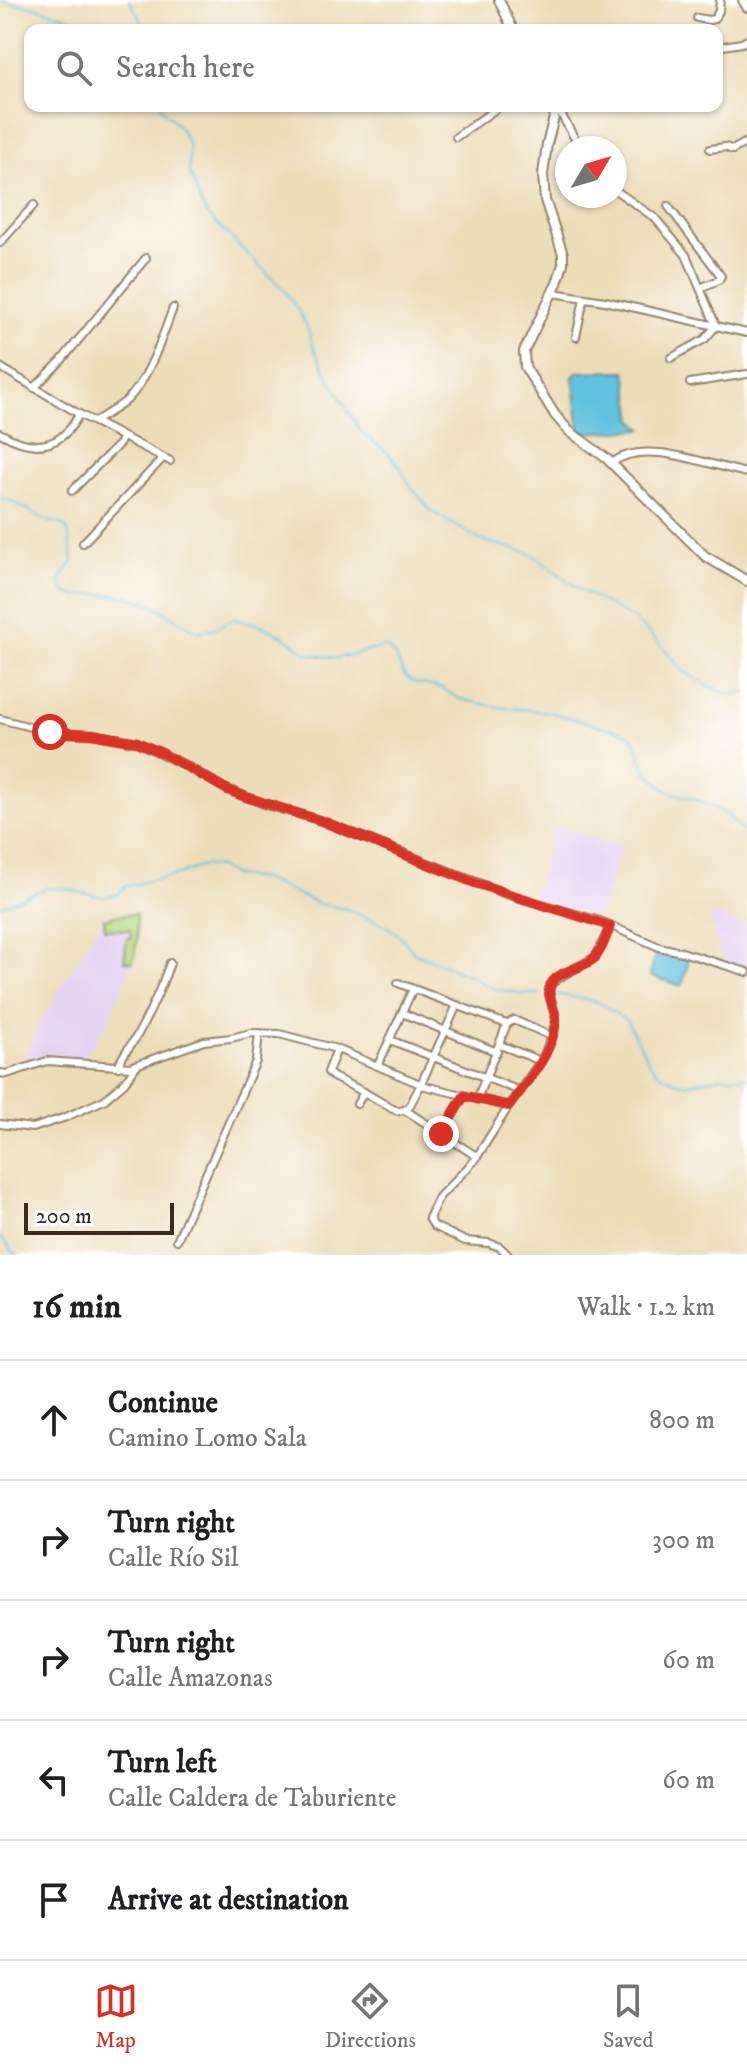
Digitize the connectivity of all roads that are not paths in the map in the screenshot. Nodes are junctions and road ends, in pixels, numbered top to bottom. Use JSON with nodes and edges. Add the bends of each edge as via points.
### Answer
{"nodes":[{"id":1,"x":499,"y":0,"type":"edge"},
{"id":2,"x":720,"y":0,"type":"edge"},
{"id":3,"x":743,"y":0,"type":"edge"},
{"id":4,"x":747,"y":7,"type":"edge"},
{"id":5,"x":697,"y":18,"type":"dead end"},
{"id":6,"x":709,"y":20,"type":"junction"},
{"id":7,"x":510,"y":24,"type":"edge"},
{"id":8,"x":709,"y":24,"type":"edge"},
{"id":9,"x":747,"y":40,"type":"edge"},
{"id":10,"x":723,"y":46,"type":"edge"},
{"id":11,"x":491,"y":112,"type":"edge"},
{"id":12,"x":556,"y":112,"type":"edge"},
{"id":13,"x":560,"y":112,"type":"edge"},
{"id":14,"x":573,"y":136,"type":"edge"},
{"id":15,"x":456,"y":137,"type":"dead end"},
{"id":16,"x":747,"y":142,"type":"edge"},
{"id":17,"x":710,"y":149,"type":"dead end"},
{"id":18,"x":627,"y":198,"type":"edge"},
{"id":19,"x":34,"y":205,"type":"dead end"},
{"id":20,"x":668,"y":206,"type":"dead end"},
{"id":21,"x":0,"y":243,"type":"edge"},
{"id":22,"x":146,"y":258,"type":"dead end"},
{"id":23,"x":700,"y":288,"type":"junction"},
{"id":24,"x":553,"y":293,"type":"junction"},
{"id":25,"x":584,"y":298,"type":"junction"},
{"id":26,"x":173,"y":308,"type":"dead end"},
{"id":27,"x":716,"y":326,"type":"junction"},
{"id":28,"x":747,"y":333,"type":"edge"},
{"id":29,"x":576,"y":337,"type":"dead end"},
{"id":30,"x":671,"y":358,"type":"dead end"},
{"id":31,"x":0,"y":367,"type":"edge"},
{"id":32,"x":747,"y":374,"type":"edge"},
{"id":33,"x":690,"y":383,"type":"dead end"},
{"id":34,"x":34,"y":388,"type":"junction"},
{"id":35,"x":79,"y":414,"type":"junction"},
{"id":36,"x":95,"y":422,"type":"junction"},
{"id":37,"x":0,"y":433,"type":"edge"},
{"id":38,"x":122,"y":437,"type":"junction"},
{"id":39,"x":612,"y":463,"type":"junction"},
{"id":40,"x":746,"y":472,"type":"edge"},
{"id":41,"x":72,"y":491,"type":"dead end"},
{"id":42,"x":83,"y":543,"type":"dead end"},
{"id":43,"x":747,"y":581,"type":"edge"},
{"id":44,"x":0,"y":719,"type":"edge"},
{"id":45,"x":610,"y":926,"type":"junction"},
{"id":46,"x":170,"y":963,"type":"dead end"},
{"id":47,"x":747,"y":972,"type":"edge"},
{"id":48,"x":398,"y":983,"type":"dead end"},
{"id":49,"x":414,"y":990,"type":"junction"},
{"id":50,"x":457,"y":1005,"type":"junction"},
{"id":51,"x":402,"y":1013,"type":"junction"},
{"id":52,"x":507,"y":1024,"type":"junction"},
{"id":53,"x":446,"y":1031,"type":"junction"},
{"id":54,"x":259,"y":1033,"type":"junction"},
{"id":55,"x":551,"y":1036,"type":"junction"},
{"id":56,"x":390,"y":1040,"type":"junction"},
{"id":57,"x":498,"y":1048,"type":"junction"},
{"id":58,"x":337,"y":1049,"type":"junction"},
{"id":59,"x":433,"y":1057,"type":"junction"},
{"id":60,"x":541,"y":1061,"type":"junction"},
{"id":61,"x":137,"y":1065,"type":"junction"},
{"id":62,"x":378,"y":1065,"type":"junction"},
{"id":63,"x":118,"y":1067,"type":"junction"},
{"id":64,"x":0,"y":1073,"type":"edge"},
{"id":65,"x":486,"y":1078,"type":"junction"},
{"id":66,"x":421,"y":1084,"type":"junction"},
{"id":67,"x":520,"y":1091,"type":"junction"},
{"id":68,"x":364,"y":1092,"type":"junction"},
{"id":69,"x":464,"y":1096,"type":"junction"},
{"id":70,"x":477,"y":1099,"type":"junction"},
{"id":71,"x":357,"y":1104,"type":"dead end"},
{"id":72,"x":509,"y":1106,"type":"junction"},
{"id":73,"x":405,"y":1110,"type":"junction"},
{"id":74,"x":0,"y":1124,"type":"edge"},
{"id":75,"x":441,"y":1134,"type":"junction"},
{"id":76,"x":477,"y":1155,"type":"junction"},
{"id":77,"x":177,"y":1240,"type":"dead end"},
{"id":78,"x":508,"y":1255,"type":"edge"}],
"edges":[{"from":1,"to":7,"type":"main road"},
{"from":2,"to":6,"type":"street","via":[[717,16]]},
{"from":3,"to":4,"type":"main road"},
{"from":5,"to":6,"type":"street"},
{"from":6,"to":8,"type":"street"},
{"from":9,"to":10,"type":"street"},
{"from":11,"to":15,"type":"street"},
{"from":12,"to":24,"type":"main road","via":[[543,175],[545,200],[563,254]]},
{"from":13,"to":14,"type":"street"},
{"from":16,"to":17,"type":"street","via":[[732,150]]},
{"from":18,"to":23,"type":"street","via":[[655,218],[686,255]]},
{"from":19,"to":21,"type":"street"},
{"from":20,"to":23,"type":"street","via":[[721,276]]},
{"from":22,"to":34,"type":"street"},
{"from":23,"to":27,"type":"street"},
{"from":24,"to":25,"type":"street"},
{"from":24,"to":39,"type":"main road","via":[[524,351],[525,367],[562,424]]},
{"from":25,"to":27,"type":"street"},
{"from":25,"to":29,"type":"street"},
{"from":26,"to":36,"type":"street","via":[[133,394]]},
{"from":27,"to":28,"type":"street"},
{"from":27,"to":30,"type":"street","via":[[705,339]]},
{"from":31,"to":34,"type":"street"},
{"from":32,"to":33,"type":"street"},
{"from":34,"to":35,"type":"street"},
{"from":35,"to":36,"type":"street"},
{"from":35,"to":37,"type":"street","via":[[63,436],[43,445],[13,441]]},
{"from":36,"to":38,"type":"street"},
{"from":38,"to":41,"type":"street"},
{"from":38,"to":42,"type":"street","via":[[166,460]]},
{"from":39,"to":40,"type":"street","via":[[620,456],[650,452]]},
{"from":39,"to":43,"type":"main road","via":[[705,556]]},
{"from":44,"to":45,"type":"street","via":[[50,732],[137,742],[246,797],[322,821],[475,883]]},
{"from":45,"to":47,"type":"street","via":[[659,947]]},
{"from":45,"to":55,"type":"street","via":[[596,957],[551,984],[556,1022]]},
{"from":46,"to":63,"type":"street","via":[[159,996]]},
{"from":48,"to":49,"type":"street"},
{"from":49,"to":50,"type":"street"},
{"from":49,"to":51,"type":"street"},
{"from":50,"to":52,"type":"street"},
{"from":50,"to":53,"type":"street"},
{"from":51,"to":53,"type":"street"},
{"from":51,"to":56,"type":"street"},
{"from":52,"to":55,"type":"street","via":[[514,1020]]},
{"from":52,"to":57,"type":"street"},
{"from":53,"to":57,"type":"street"},
{"from":53,"to":59,"type":"street"},
{"from":54,"to":58,"type":"street"},
{"from":54,"to":61,"type":"street","via":[[204,1041]]},
{"from":54,"to":77,"type":"street","via":[[256,1061]]},
{"from":55,"to":60,"type":"street"},
{"from":56,"to":59,"type":"street"},
{"from":56,"to":62,"type":"street"},
{"from":57,"to":60,"type":"street"},
{"from":57,"to":65,"type":"street"},
{"from":58,"to":62,"type":"street"},
{"from":58,"to":68,"type":"street","via":[[328,1072]]},
{"from":59,"to":65,"type":"street"},
{"from":59,"to":66,"type":"street"},
{"from":60,"to":67,"type":"street"},
{"from":61,"to":63,"type":"street"},
{"from":61,"to":74,"type":"street","via":[[104,1100],[66,1117],[33,1128]]},
{"from":62,"to":66,"type":"street"},
{"from":63,"to":64,"type":"street","via":[[47,1061]]},
{"from":65,"to":67,"type":"street"},
{"from":65,"to":70,"type":"street"},
{"from":66,"to":69,"type":"street"},
{"from":66,"to":73,"type":"street"},
{"from":67,"to":72,"type":"street"},
{"from":68,"to":71,"type":"street"},
{"from":68,"to":73,"type":"street"},
{"from":69,"to":70,"type":"street"},
{"from":69,"to":75,"type":"street"},
{"from":70,"to":72,"type":"street"},
{"from":72,"to":76,"type":"street"},
{"from":73,"to":75,"type":"street"},
{"from":75,"to":76,"type":"street"},
{"from":76,"to":78,"type":"street","via":[[439,1197],[430,1222],[465,1241],[500,1247]]}]}
